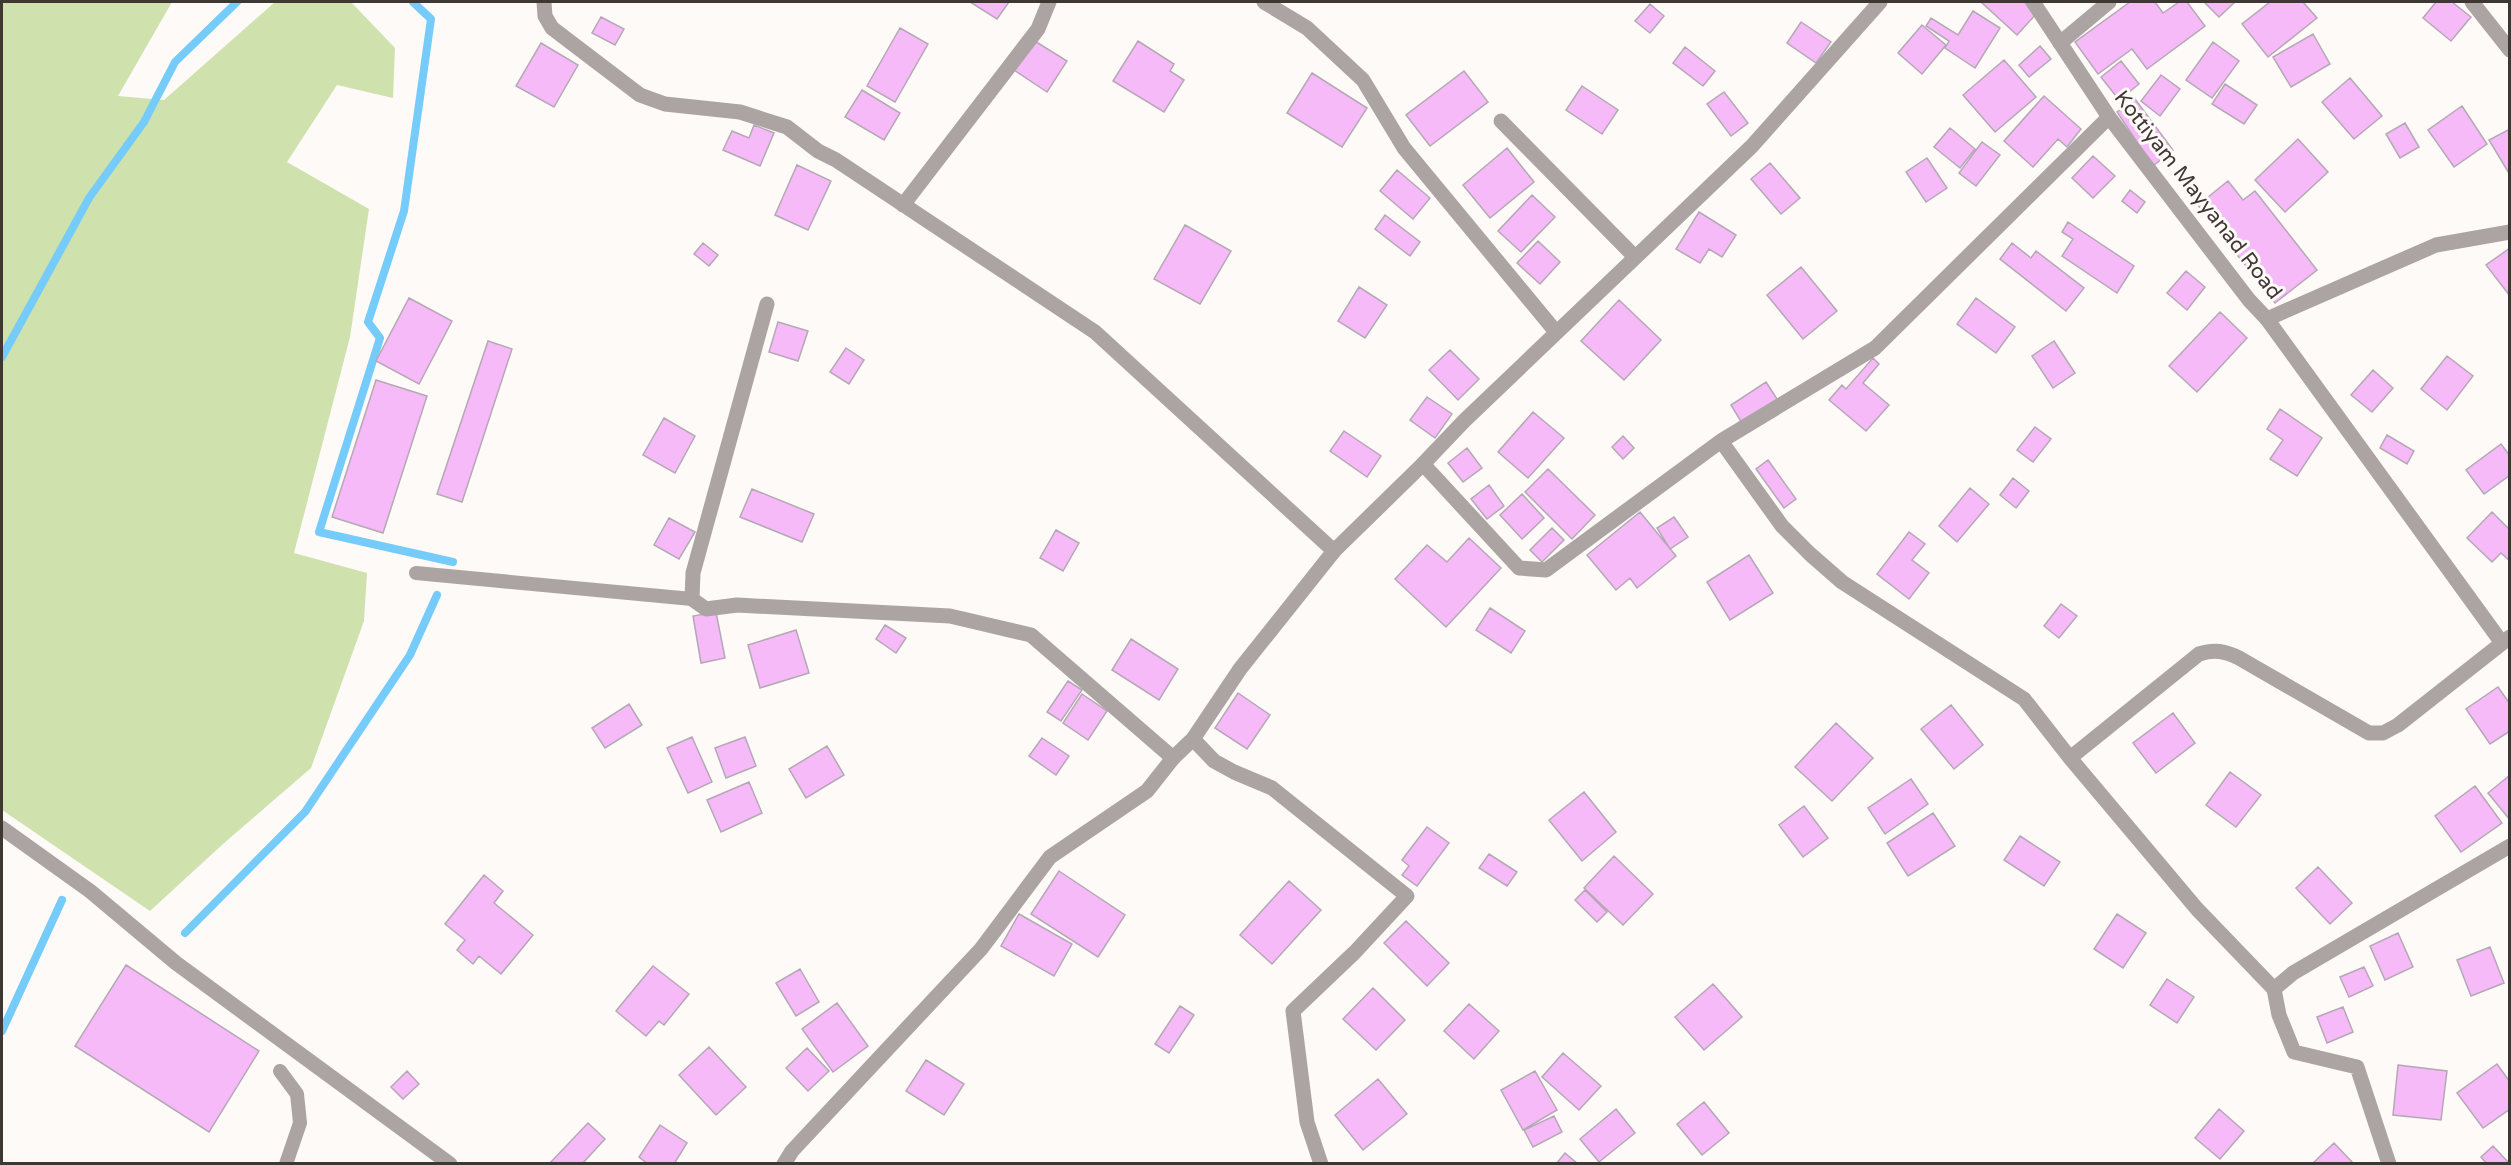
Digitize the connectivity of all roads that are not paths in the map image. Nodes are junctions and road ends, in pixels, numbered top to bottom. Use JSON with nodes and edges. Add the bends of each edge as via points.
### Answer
{"nodes":[{"id":1,"x":544,"y":2,"type":"edge"},
{"id":2,"x":1049,"y":2,"type":"edge"},
{"id":3,"x":1264,"y":2,"type":"edge"},
{"id":4,"x":1880,"y":2,"type":"edge"},
{"id":5,"x":2033,"y":2,"type":"edge"},
{"id":6,"x":2109,"y":2,"type":"edge"},
{"id":7,"x":2472,"y":2,"type":"edge"},
{"id":8,"x":2060,"y":43,"type":"junction"},
{"id":9,"x":2510,"y":50,"type":"edge"},
{"id":10,"x":2109,"y":117,"type":"junction"},
{"id":11,"x":1501,"y":121,"type":"dead end"},
{"id":12,"x":903,"y":205,"type":"junction"},
{"id":13,"x":2510,"y":232,"type":"edge"},
{"id":14,"x":1634,"y":256,"type":"junction"},
{"id":15,"x":767,"y":304,"type":"dead end"},
{"id":16,"x":2267,"y":319,"type":"junction"},
{"id":17,"x":1556,"y":332,"type":"junction"},
{"id":18,"x":1722,"y":441,"type":"junction"},
{"id":19,"x":1423,"y":464,"type":"junction"},
{"id":20,"x":1334,"y":551,"type":"junction"},
{"id":21,"x":416,"y":573,"type":"dead end"},
{"id":22,"x":692,"y":599,"type":"junction"},
{"id":23,"x":2506,"y":640,"type":"edge"},
{"id":24,"x":1192,"y":739,"type":"junction"},
{"id":25,"x":1173,"y":758,"type":"junction"},
{"id":26,"x":2070,"y":758,"type":"junction"},
{"id":27,"x":2,"y":828,"type":"edge"},
{"id":28,"x":2510,"y":846,"type":"edge"},
{"id":29,"x":2274,"y":989,"type":"junction"},
{"id":30,"x":280,"y":1071,"type":"dead end"},
{"id":31,"x":286,"y":1164,"type":"edge"},
{"id":32,"x":450,"y":1164,"type":"edge"},
{"id":33,"x":784,"y":1164,"type":"edge"},
{"id":34,"x":1321,"y":1164,"type":"edge"},
{"id":35,"x":2389,"y":1164,"type":"edge"}],
"edges":[{"from":1,"to":12,"type":"street","via":[[545,16],[552,28],[640,95],[676,106],[740,112],[787,127]]},
{"from":2,"to":12,"type":"street","via":[[1038,29]]},
{"from":3,"to":17,"type":"street","via":[[1307,28],[1363,80],[1404,148]]},
{"from":4,"to":14,"type":"street","via":[[1752,146]]},
{"from":5,"to":8,"type":"street","name":"Kottiyam Mayyanad Road"},
{"from":6,"to":8,"type":"street"},
{"from":7,"to":9,"type":"street"},
{"from":8,"to":10,"type":"street","name":"Kottiyam Mayyanad Road"},
{"from":10,"to":16,"type":"street","name":"Kottiyam Mayyanad Road"},
{"from":10,"to":18,"type":"street","via":[[1875,348]]},
{"from":11,"to":14,"type":"street"},
{"from":12,"to":20,"type":"street","via":[[1095,332]]},
{"from":13,"to":16,"type":"street","name":"Kottiyam Mayyanad Road","via":[[2436,245]]},
{"from":14,"to":17,"type":"street"},
{"from":15,"to":22,"type":"street","via":[[693,573]]},
{"from":16,"to":23,"type":"street"},
{"from":17,"to":19,"type":"street"},
{"from":18,"to":19,"type":"street","via":[[1546,570],[1519,568]]},
{"from":18,"to":26,"type":"street","via":[[1782,526],[1810,554],[1842,582],[2024,699]]},
{"from":19,"to":20,"type":"street"},
{"from":20,"to":24,"type":"street","via":[[1240,669]]},
{"from":21,"to":22,"type":"lane"},
{"from":22,"to":25,"type":"street","via":[[706,609],[736,605],[950,616],[1031,635]]},
{"from":23,"to":26,"type":"street","via":[[2383,733],[2369,733],[2239,658],[2212,650],[2199,654]]},
{"from":24,"to":25,"type":"street"},
{"from":24,"to":34,"type":"street","via":[[1214,762],[1272,788],[1407,897],[1293,1011],[1307,1122]]},
{"from":25,"to":33,"type":"street","via":[[1147,791],[1050,857],[981,949]]},
{"from":26,"to":29,"type":"street","via":[[2198,909]]},
{"from":27,"to":32,"type":"street","via":[[90,891],[176,963]]},
{"from":28,"to":29,"type":"street","via":[[2293,973]]},
{"from":29,"to":35,"type":"street","via":[[2279,1016],[2294,1052],[2356,1067]]},
{"from":30,"to":31,"type":"lane","via":[[297,1094],[300,1123]]}]}
